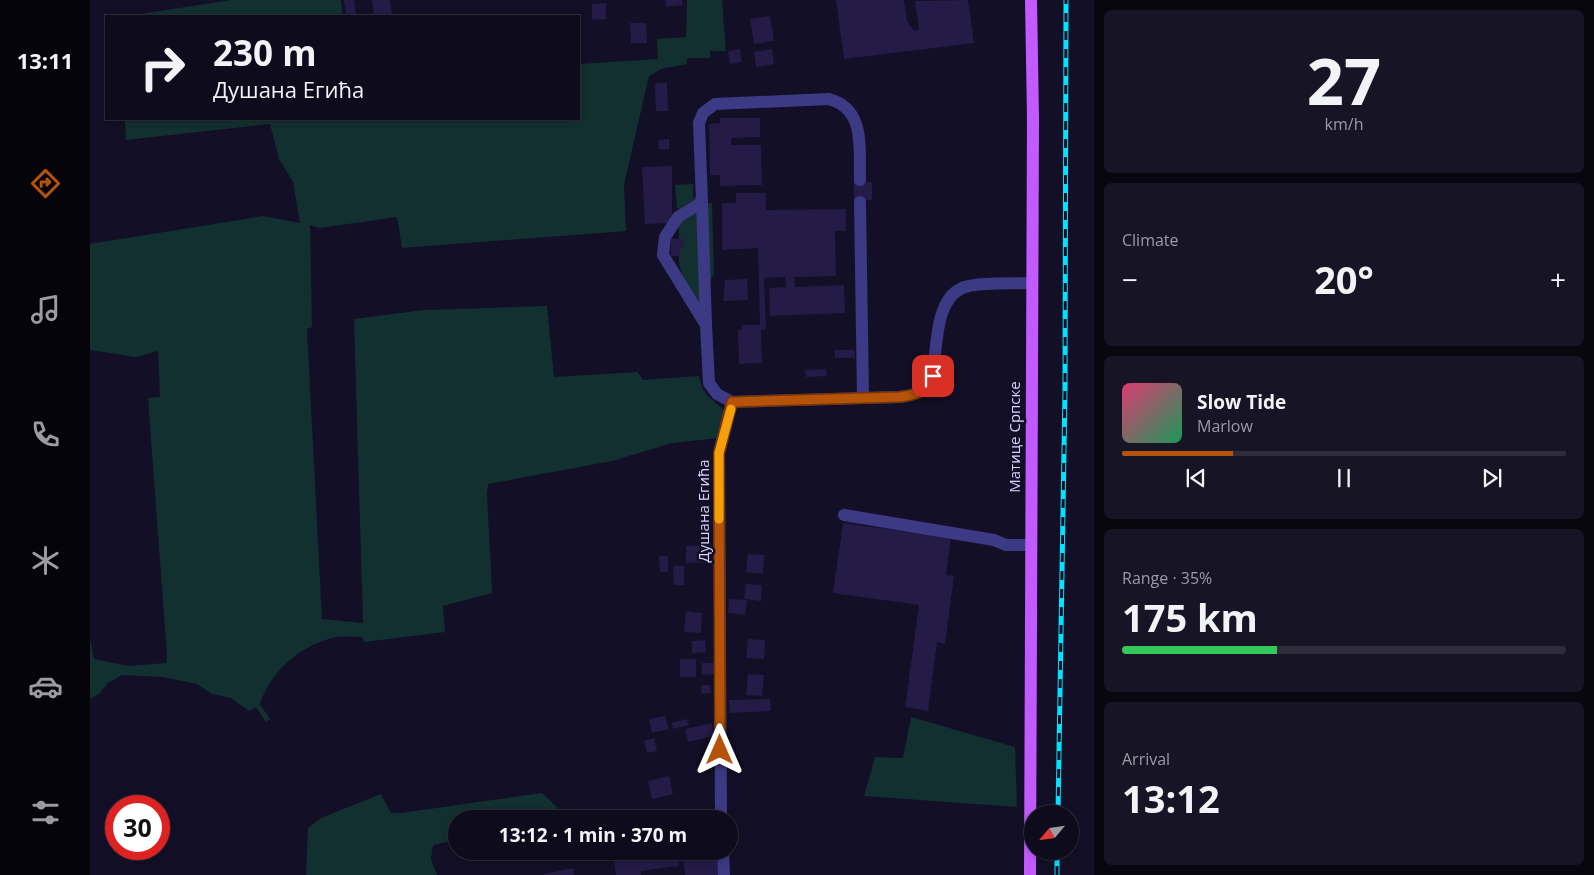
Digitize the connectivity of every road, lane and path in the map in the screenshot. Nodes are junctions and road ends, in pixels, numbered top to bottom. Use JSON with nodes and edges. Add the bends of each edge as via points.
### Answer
{"nodes":[{"id":1,"x":1031,"y":0,"type":"edge"},
{"id":2,"x":860,"y":180,"type":"dead end"},
{"id":3,"x":702,"y":202,"type":"junction"},
{"id":4,"x":860,"y":202,"type":"dead end"},
{"id":5,"x":1031,"y":283,"type":"junction"},
{"id":6,"x":706,"y":325,"type":"junction"},
{"id":7,"x":863,"y":398,"type":"junction"},
{"id":8,"x":732,"y":402,"type":"junction"},
{"id":9,"x":844,"y":515,"type":"dead end"},
{"id":10,"x":1031,"y":545,"type":"junction"},
{"id":11,"x":721,"y":810,"type":"edge"},
{"id":12,"x":723,"y":860,"type":"edge"},
{"id":13,"x":724,"y":875,"type":"edge"},
{"id":14,"x":1030,"y":875,"type":"edge"}],
"edges":[{"from":1,"to":5,"type":"main road","name":"Матице Српске"},
{"from":2,"to":3,"type":"street","via":[[857,124],[844,105],[829,100],[720,103],[706,109],[699,123]]},
{"from":3,"to":6,"type":"street"},
{"from":3,"to":6,"type":"street","via":[[678,216],[665,237],[662,255]]},
{"from":4,"to":7,"type":"street"},
{"from":5,"to":7,"type":"street","via":[[968,286],[958,290],[942,311],[929,385],[912,395]]},
{"from":5,"to":10,"type":"main road","name":"Матице Српске"},
{"from":6,"to":8,"type":"street","via":[[709,383],[716,394]]},
{"from":7,"to":8,"type":"street"},
{"from":8,"to":11,"type":"street","name":"Душана Егића","via":[[719,453]]},
{"from":9,"to":10,"type":"street","via":[[994,540],[1006,545]]},
{"from":10,"to":14,"type":"main road","name":"Матице Српске"},
{"from":12,"to":13,"type":"street"}]}
